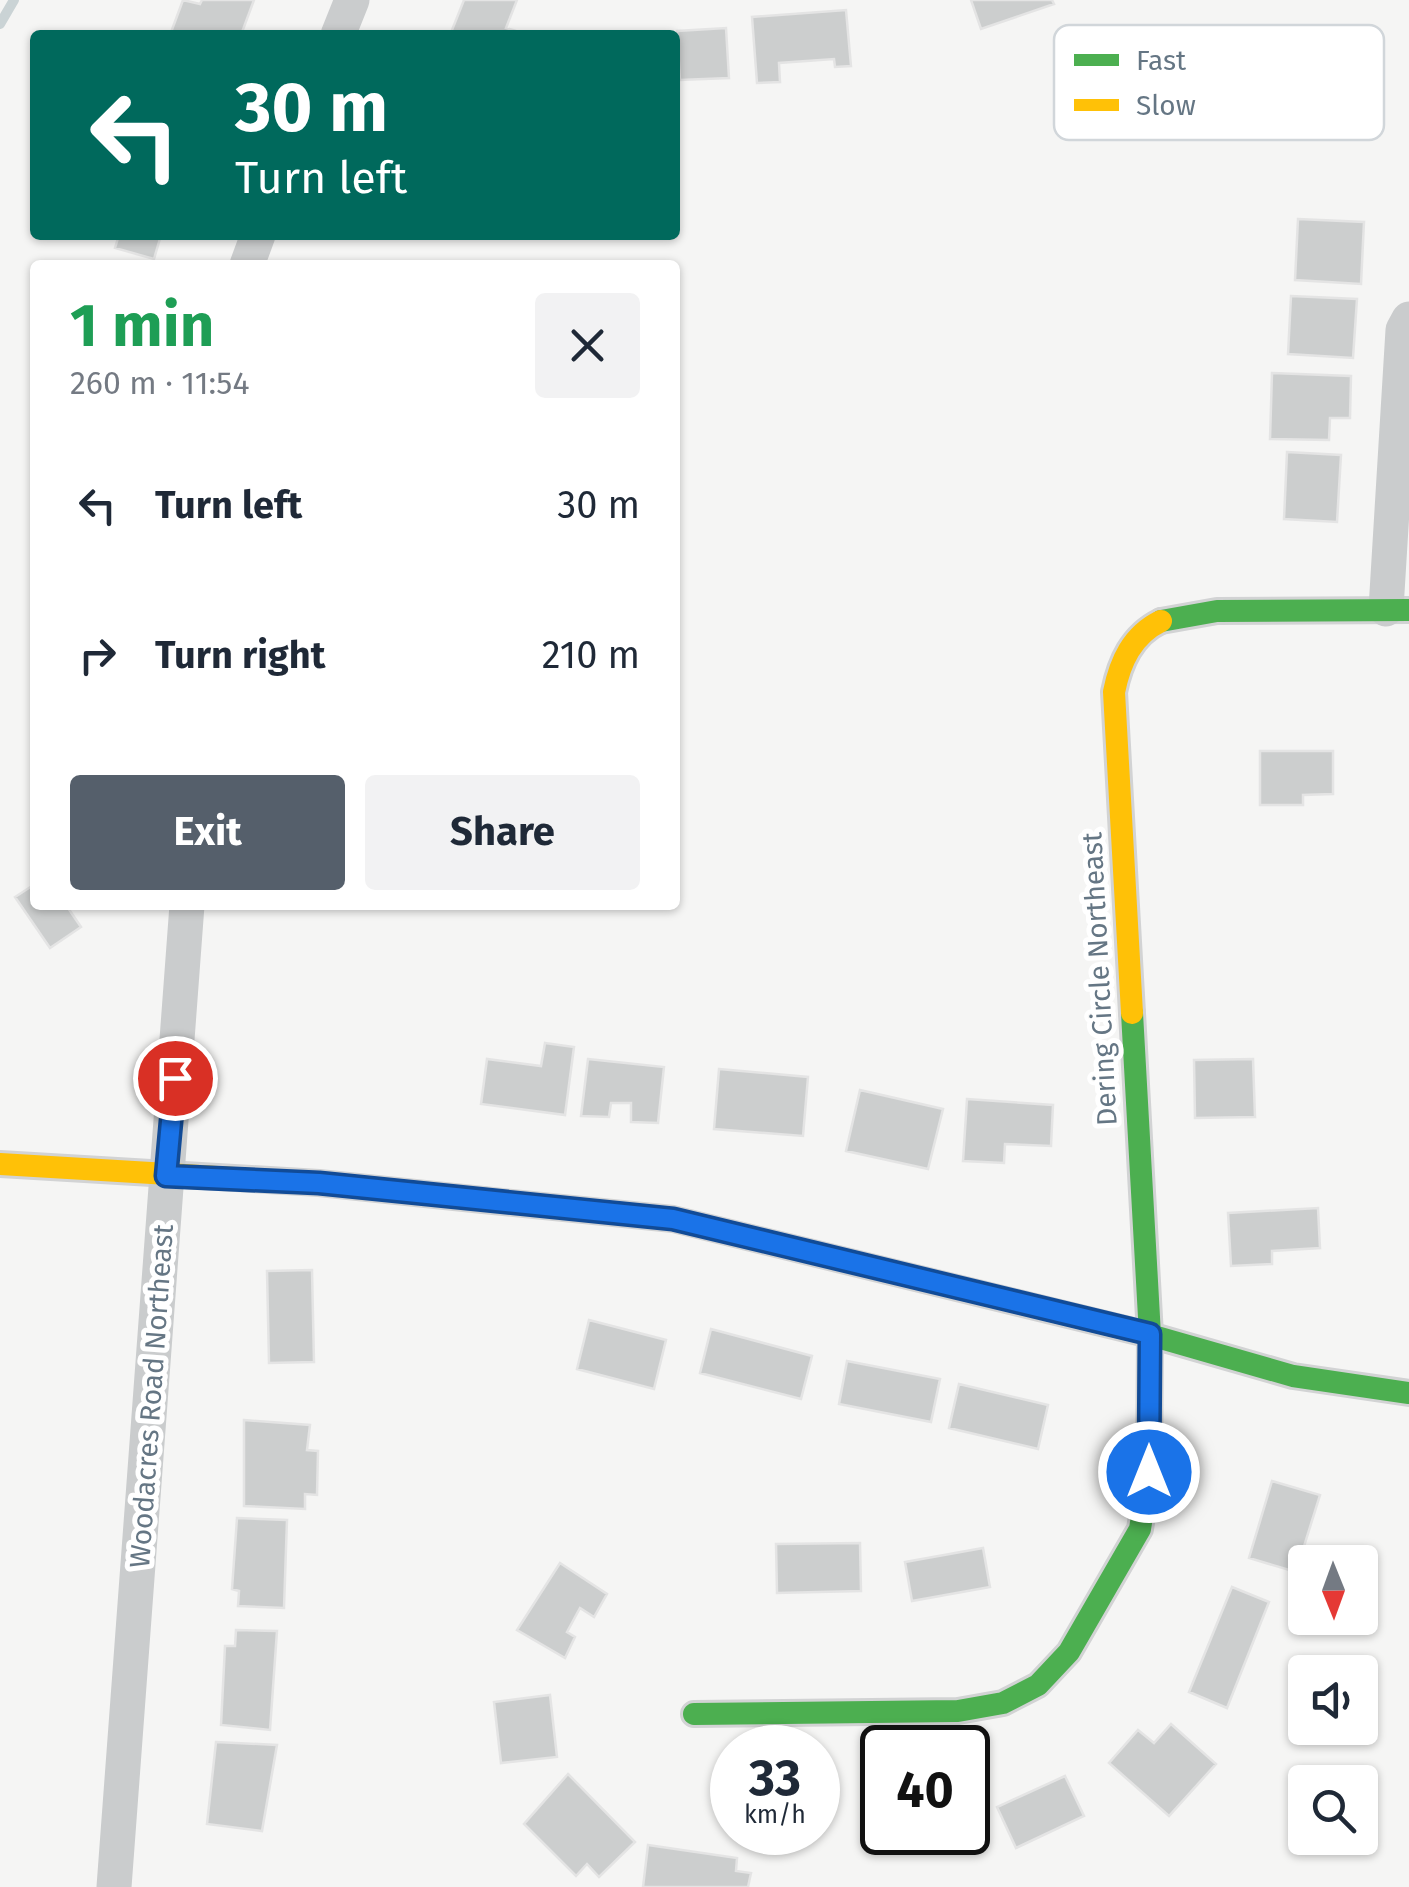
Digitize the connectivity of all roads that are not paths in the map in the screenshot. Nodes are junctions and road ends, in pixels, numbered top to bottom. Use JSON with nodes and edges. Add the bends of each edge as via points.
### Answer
{"nodes":[{"id":1,"x":352,"y":0,"type":"edge"},
{"id":2,"x":340,"y":30,"type":"edge"},
{"id":3,"x":1409,"y":319,"type":"edge"},
{"id":4,"x":1397,"y":609,"type":"edge"},
{"id":5,"x":187,"y":910,"type":"edge"},
{"id":6,"x":0,"y":1164,"type":"edge"},
{"id":7,"x":166,"y":1176,"type":"junction"},
{"id":8,"x":1150,"y":1334,"type":"junction"},
{"id":9,"x":1409,"y":1393,"type":"edge"},
{"id":10,"x":694,"y":1714,"type":"dead end"},
{"id":11,"x":114,"y":1887,"type":"edge"}],
"edges":[{"from":1,"to":2,"type":"street"},
{"from":3,"to":4,"type":"street","via":[[1403,330]]},
{"from":4,"to":8,"type":"street","name":"Dering Circle Northeast","via":[[1214,612],[1162,620],[1142,634],[1118,669],[1114,692]]},
{"from":5,"to":7,"type":"street","name":"Woodacres Road Northeast"},
{"from":6,"to":7,"type":"street"},
{"from":7,"to":8,"type":"street","via":[[319,1183],[673,1219]]},
{"from":7,"to":11,"type":"street","name":"Woodacres Road Northeast"},
{"from":8,"to":9,"type":"street","via":[[1293,1376]]},
{"from":8,"to":10,"type":"street","name":"Dering Circle Northeast","via":[[1149,1472],[1140,1529],[1069,1652],[1038,1685],[1003,1704],[958,1710]]}]}
